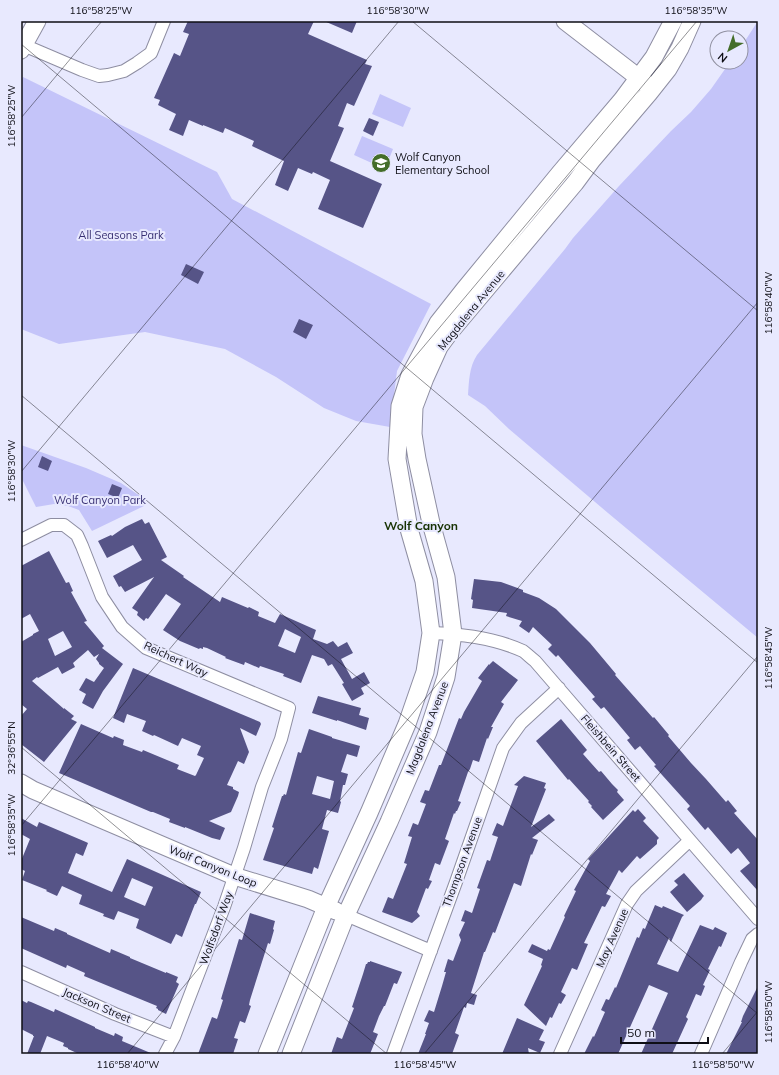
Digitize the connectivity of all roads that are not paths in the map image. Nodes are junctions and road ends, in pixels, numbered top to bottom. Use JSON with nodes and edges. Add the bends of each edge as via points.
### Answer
{"nodes":[{"id":1,"x":37,"y":21,"type":"edge"},
{"id":2,"x":164,"y":21,"type":"edge"},
{"id":3,"x":565,"y":21,"type":"edge"},
{"id":4,"x":673,"y":21,"type":"edge"},
{"id":5,"x":692,"y":21,"type":"edge"},
{"id":6,"x":22,"y":46,"type":"edge"},
{"id":7,"x":646,"y":83,"type":"junction"},
{"id":8,"x":21,"y":540,"type":"edge"},
{"id":9,"x":431,"y":633,"type":"junction"},
{"id":10,"x":453,"y":634,"type":"junction"},
{"id":11,"x":559,"y":688,"type":"junction"},
{"id":12,"x":289,"y":708,"type":"joint"},
{"id":13,"x":21,"y":784,"type":"edge"},
{"id":14,"x":689,"y":841,"type":"junction"},
{"id":15,"x":234,"y":876,"type":"junction"},
{"id":16,"x":326,"y":907,"type":"junction"},
{"id":17,"x":346,"y":915,"type":"junction"},
{"id":18,"x":758,"y":919,"type":"edge"},
{"id":19,"x":758,"y":934,"type":"edge"},
{"id":20,"x":431,"y":951,"type":"junction"},
{"id":21,"x":21,"y":972,"type":"edge"},
{"id":22,"x":174,"y":1037,"type":"junction"},
{"id":23,"x":165,"y":1054,"type":"edge"},
{"id":24,"x":267,"y":1054,"type":"edge"},
{"id":25,"x":291,"y":1054,"type":"edge"},
{"id":26,"x":393,"y":1054,"type":"edge"},
{"id":27,"x":560,"y":1054,"type":"edge"},
{"id":28,"x":701,"y":1054,"type":"edge"}],
"edges":[{"from":1,"to":6,"type":"street"},
{"from":2,"to":6,"type":"street","via":[[151,53],[124,71],[108,75],[99,76]]},
{"from":3,"to":7,"type":"street"},
{"from":4,"to":7,"type":"street","name":"Magdalena Avenue","via":[[654,57]]},
{"from":5,"to":7,"type":"street","name":"Magdalena Avenue","via":[[668,69]]},
{"from":7,"to":9,"type":"street","name":"Magdalena Avenue","via":[[622,100],[464,290],[438,324],[410,375],[400,406],[397,459],[409,529],[424,581]]},
{"from":7,"to":10,"type":"street","name":"Magdalena Avenue","via":[[575,183],[450,332],[439,347],[424,378],[414,407],[413,434],[431,523],[446,577]]},
{"from":8,"to":12,"type":"street","name":"Reichert Way","via":[[51,525],[64,524],[77,534],[102,597],[122,628],[146,648]]},
{"from":9,"to":10,"type":"street","name":"Fleishbein Street"},
{"from":9,"to":16,"type":"street","name":"Magdalena Avenue","via":[[425,672],[407,724]]},
{"from":10,"to":11,"type":"street","name":"Fleishbein Street","via":[[496,641],[524,652]]},
{"from":10,"to":17,"type":"street","name":"Magdalena Avenue","via":[[446,677],[428,732]]},
{"from":11,"to":14,"type":"street","name":"Fleishbein Street"},
{"from":11,"to":20,"type":"street","name":"Thompson Avenue","via":[[521,724],[503,748]]},
{"from":12,"to":15,"type":"street","name":"Wolfsdorf Way","via":[[281,739],[262,787]]},
{"from":13,"to":15,"type":"street","name":"Wolf Canyon Loop"},
{"from":14,"to":18,"type":"street","name":"Fleishbein Street"},
{"from":14,"to":27,"type":"street","name":"May Avenue","via":[[636,891],[627,904]]},
{"from":15,"to":16,"type":"street","name":"Wolf Canyon Loop"},
{"from":15,"to":22,"type":"street","name":"Wolfsdorf Way"},
{"from":16,"to":17,"type":"street","name":"Wolf Canyon Loop"},
{"from":16,"to":24,"type":"street","name":"Magdalena Avenue"},
{"from":17,"to":20,"type":"street","name":"Wolf Canyon Loop"},
{"from":17,"to":25,"type":"street","name":"Magdalena Avenue"},
{"from":19,"to":28,"type":"street","via":[[752,939],[741,962]]},
{"from":20,"to":26,"type":"street","name":"Thompson Avenue"},
{"from":21,"to":22,"type":"street","name":"Jackson Street"},
{"from":22,"to":23,"type":"street","name":"Wolfsdorf Way"}]}
